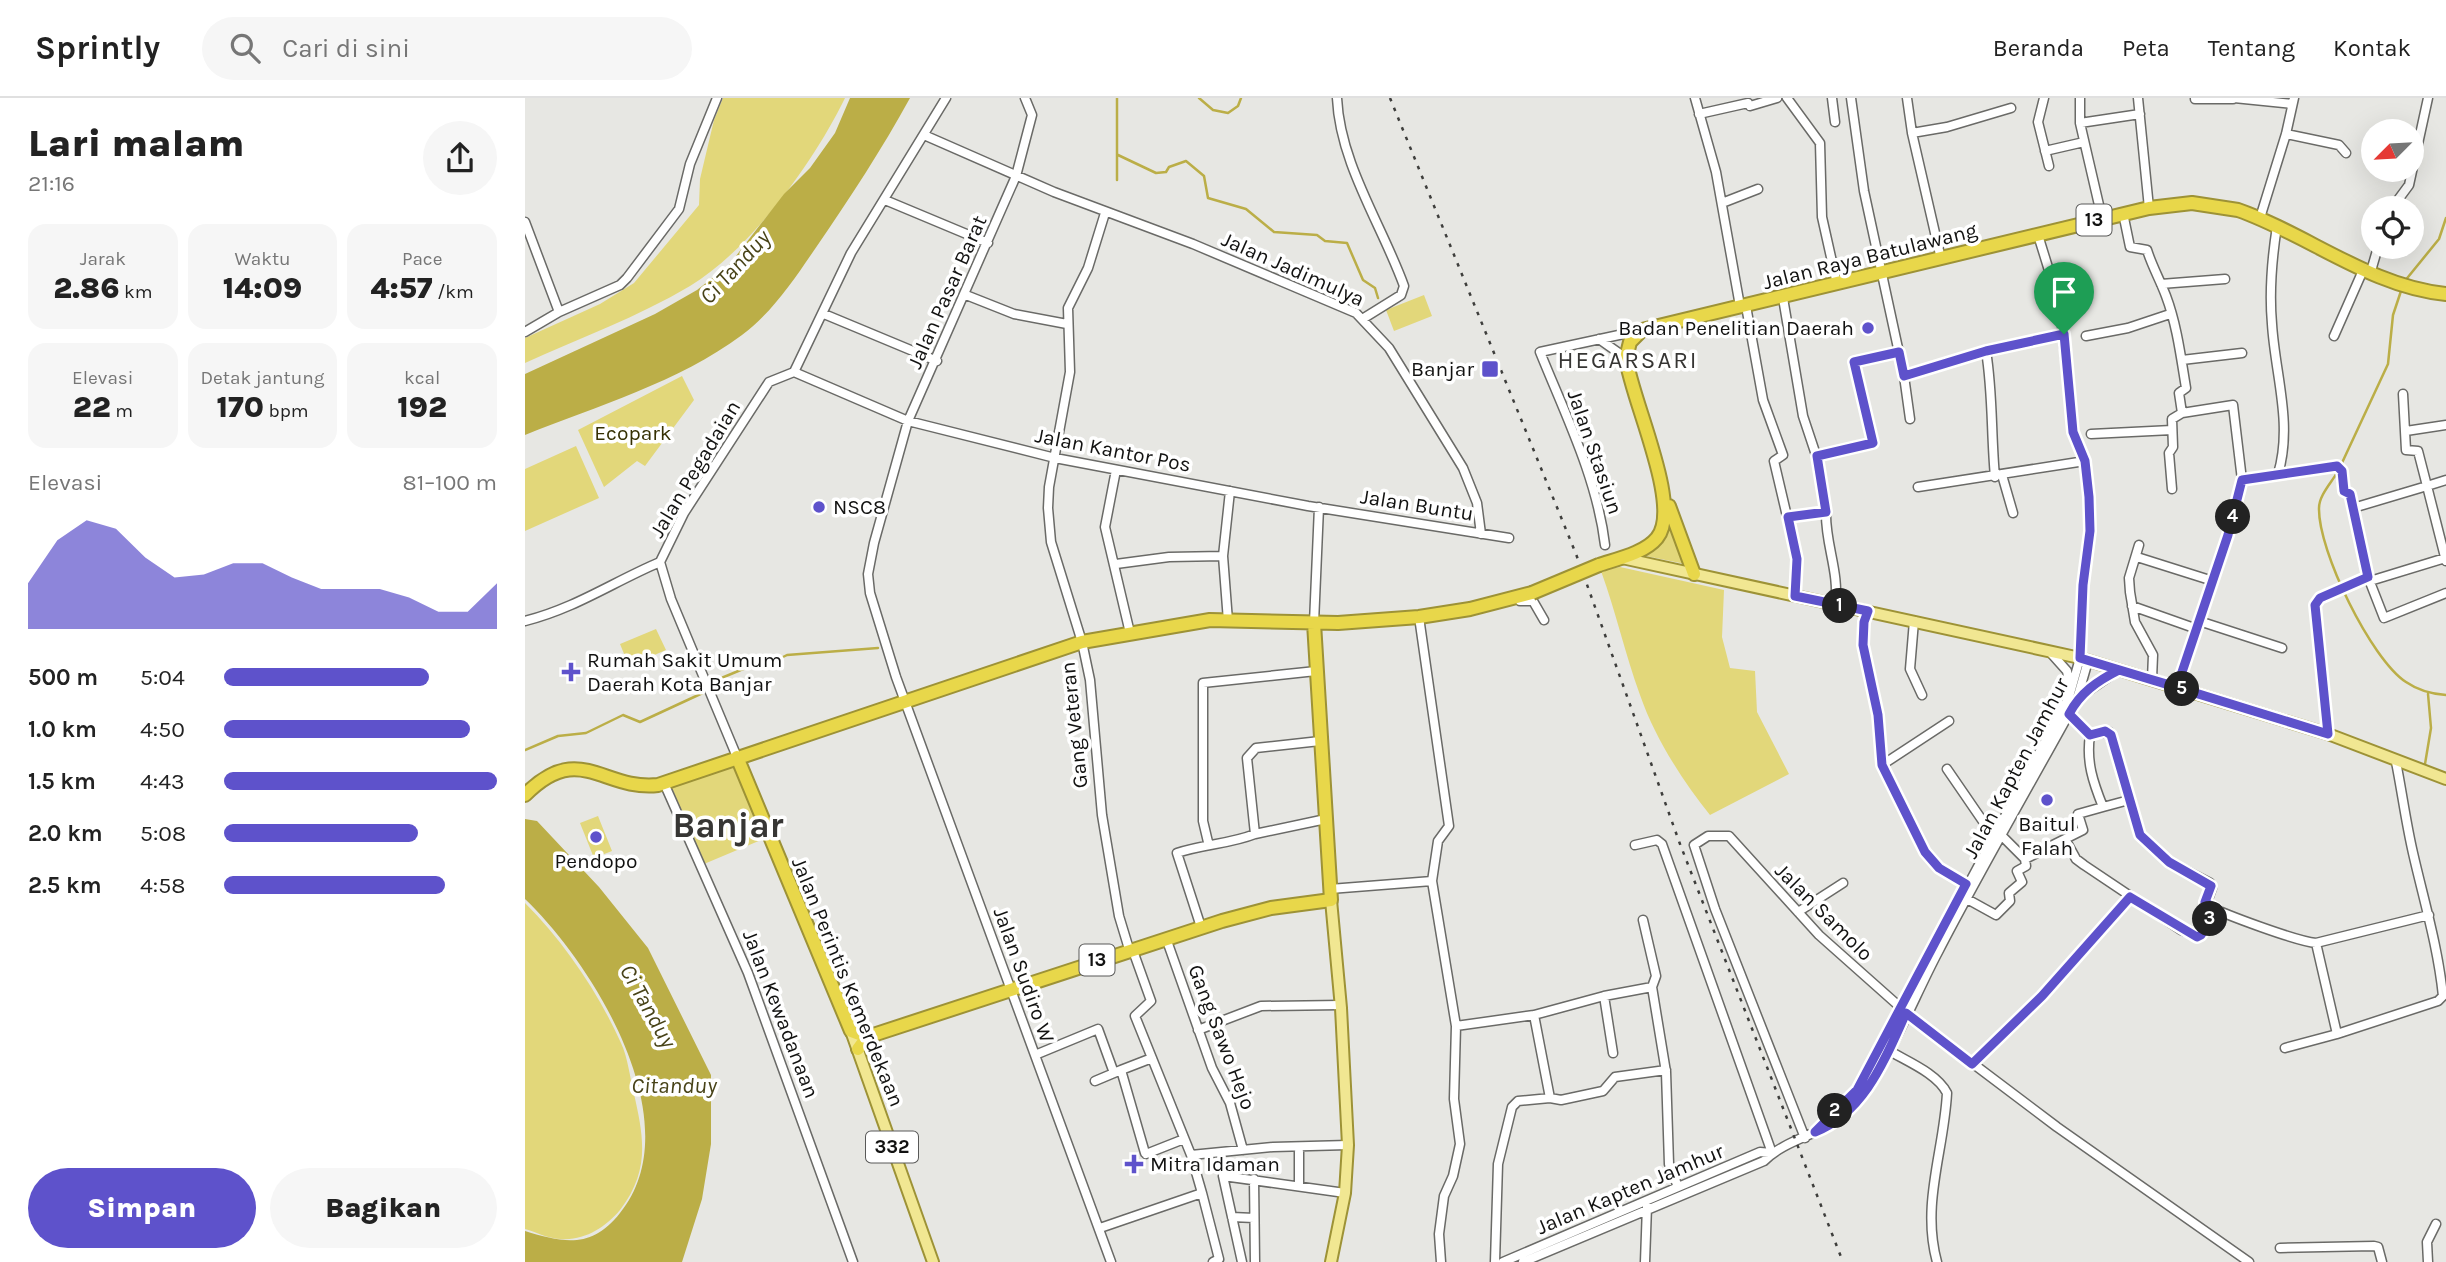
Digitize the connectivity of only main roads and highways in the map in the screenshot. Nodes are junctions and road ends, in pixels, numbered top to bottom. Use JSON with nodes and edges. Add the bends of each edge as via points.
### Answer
{"nodes":[{"id":1,"x":2446,"y":294,"type":"edge"},
{"id":2,"x":1665,"y":495,"type":"junction"},
{"id":3,"x":1619,"y":558,"type":"junction"},
{"id":4,"x":1694,"y":574,"type":"junction"},
{"id":5,"x":1314,"y":623,"type":"junction"},
{"id":6,"x":737,"y":757,"type":"junction"},
{"id":7,"x":2446,"y":779,"type":"edge"},
{"id":8,"x":525,"y":795,"type":"edge"},
{"id":9,"x":1330,"y":895,"type":"junction"},
{"id":10,"x":851,"y":1031,"type":"junction"},
{"id":11,"x":867,"y":1037,"type":"junction"},
{"id":12,"x":858,"y":1049,"type":"junction"},
{"id":13,"x":933,"y":1262,"type":"edge"},
{"id":14,"x":1331,"y":1262,"type":"edge"}],
"edges":[{"from":1,"to":2,"type":"highway","name":"Jalan Raya Batulawang","number":"13","via":[[2402,284],[2260,218],[2211,204],[2123,213],[1642,330],[1630,342],[1626,358]]},
{"from":2,"to":3,"type":"highway","via":[[1663,528],[1657,539]]},
{"from":2,"to":4,"type":"highway"},
{"from":3,"to":4,"type":"main road"},
{"from":3,"to":5,"type":"highway","bridge":true,"via":[[1532,593],[1470,609],[1422,617]]},
{"from":4,"to":7,"type":"main road","via":[[2084,660],[2328,734]]},
{"from":5,"to":6,"type":"highway","via":[[1179,623],[1082,642]]},
{"from":5,"to":9,"type":"highway"},
{"from":6,"to":8,"type":"highway","via":[[667,785],[636,784],[576,768],[552,773]]},
{"from":6,"to":10,"type":"highway","name":"Jalan Perintis Kemerdekaan"},
{"from":9,"to":11,"type":"highway","number":"13","via":[[1201,927]]},
{"from":9,"to":14,"type":"main road","via":[[1347,1144],[1345,1193]]},
{"from":10,"to":11,"type":"highway"},
{"from":10,"to":12,"type":"main road","name":"Jalan Perintis Kemerdekaan","number":"332"},
{"from":11,"to":12,"type":"highway"},
{"from":12,"to":13,"type":"main road","name":"Jalan Perintis Kemerdekaan","number":"332"}]}
